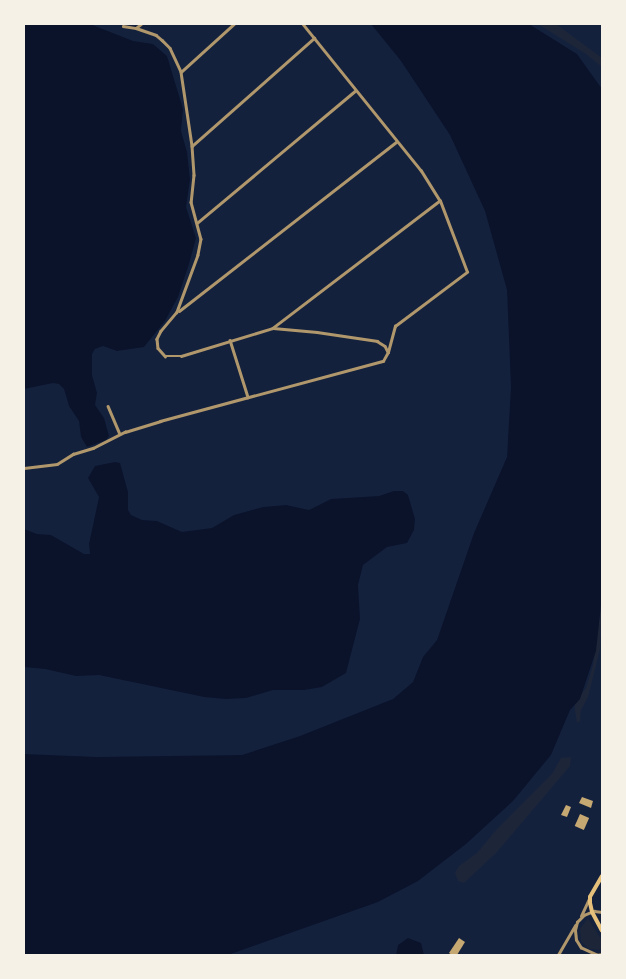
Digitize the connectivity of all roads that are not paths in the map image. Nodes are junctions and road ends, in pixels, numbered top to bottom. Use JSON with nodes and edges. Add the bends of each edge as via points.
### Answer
{"nodes":[{"id":1,"x":141,"y":24,"type":"edge"},
{"id":2,"x":234,"y":24,"type":"edge"},
{"id":3,"x":303,"y":24,"type":"edge"},
{"id":4,"x":123,"y":26,"type":"dead end"},
{"id":5,"x":136,"y":28,"type":"junction"},
{"id":6,"x":314,"y":38,"type":"junction"},
{"id":7,"x":181,"y":72,"type":"junction"},
{"id":8,"x":355,"y":91,"type":"junction"},
{"id":9,"x":396,"y":142,"type":"junction"},
{"id":10,"x":192,"y":146,"type":"junction"},
{"id":11,"x":440,"y":200,"type":"junction"},
{"id":12,"x":198,"y":223,"type":"junction"},
{"id":13,"x":178,"y":312,"type":"junction"},
{"id":14,"x":273,"y":328,"type":"junction"},
{"id":15,"x":230,"y":340,"type":"junction"},
{"id":16,"x":388,"y":352,"type":"junction"},
{"id":17,"x":248,"y":397,"type":"junction"},
{"id":18,"x":108,"y":406,"type":"dead end"},
{"id":19,"x":120,"y":434,"type":"junction"},
{"id":20,"x":24,"y":468,"type":"edge"},
{"id":21,"x":602,"y":876,"type":"edge"},
{"id":22,"x":590,"y":897,"type":"junction"},
{"id":23,"x":592,"y":912,"type":"junction"},
{"id":24,"x":602,"y":912,"type":"edge"},
{"id":25,"x":578,"y":921,"type":"junction"},
{"id":26,"x":602,"y":931,"type":"edge"},
{"id":27,"x":602,"y":954,"type":"edge"},
{"id":28,"x":558,"y":955,"type":"edge"},
{"id":29,"x":585,"y":955,"type":"edge"},
{"id":30,"x":596,"y":955,"type":"edge"}],
"edges":[{"from":1,"to":5,"type":"street"},
{"from":2,"to":7,"type":"street"},
{"from":3,"to":6,"type":"street"},
{"from":4,"to":5,"type":"street"},
{"from":5,"to":7,"type":"street","via":[[162,40],[170,48]]},
{"from":6,"to":8,"type":"street"},
{"from":6,"to":10,"type":"street"},
{"from":7,"to":10,"type":"street"},
{"from":8,"to":9,"type":"street"},
{"from":8,"to":12,"type":"street"},
{"from":9,"to":11,"type":"street"},
{"from":9,"to":13,"type":"street"},
{"from":10,"to":12,"type":"street","via":[[192,202]]},
{"from":11,"to":14,"type":"street"},
{"from":11,"to":16,"type":"street","via":[[467,272],[394,326]]},
{"from":12,"to":13,"type":"street","via":[[201,243]]},
{"from":13,"to":15,"type":"street","via":[[157,339],[158,348],[165,356],[181,356]]},
{"from":14,"to":15,"type":"street"},
{"from":14,"to":16,"type":"street","via":[[377,341]]},
{"from":15,"to":17,"type":"street"},
{"from":16,"to":17,"type":"street","via":[[383,361]]},
{"from":17,"to":19,"type":"street"},
{"from":18,"to":19,"type":"street"},
{"from":19,"to":20,"type":"street","via":[[57,464]]},
{"from":21,"to":22,"type":"highway"},
{"from":22,"to":23,"type":"highway"},
{"from":22,"to":25,"type":"street"},
{"from":23,"to":24,"type":"street"},
{"from":23,"to":25,"type":"street"},
{"from":23,"to":26,"type":"highway"},
{"from":25,"to":28,"type":"street"},
{"from":25,"to":30,"type":"street","via":[[577,943],[584,951]]},
{"from":27,"to":30,"type":"street"},
{"from":29,"to":30,"type":"street"}]}
